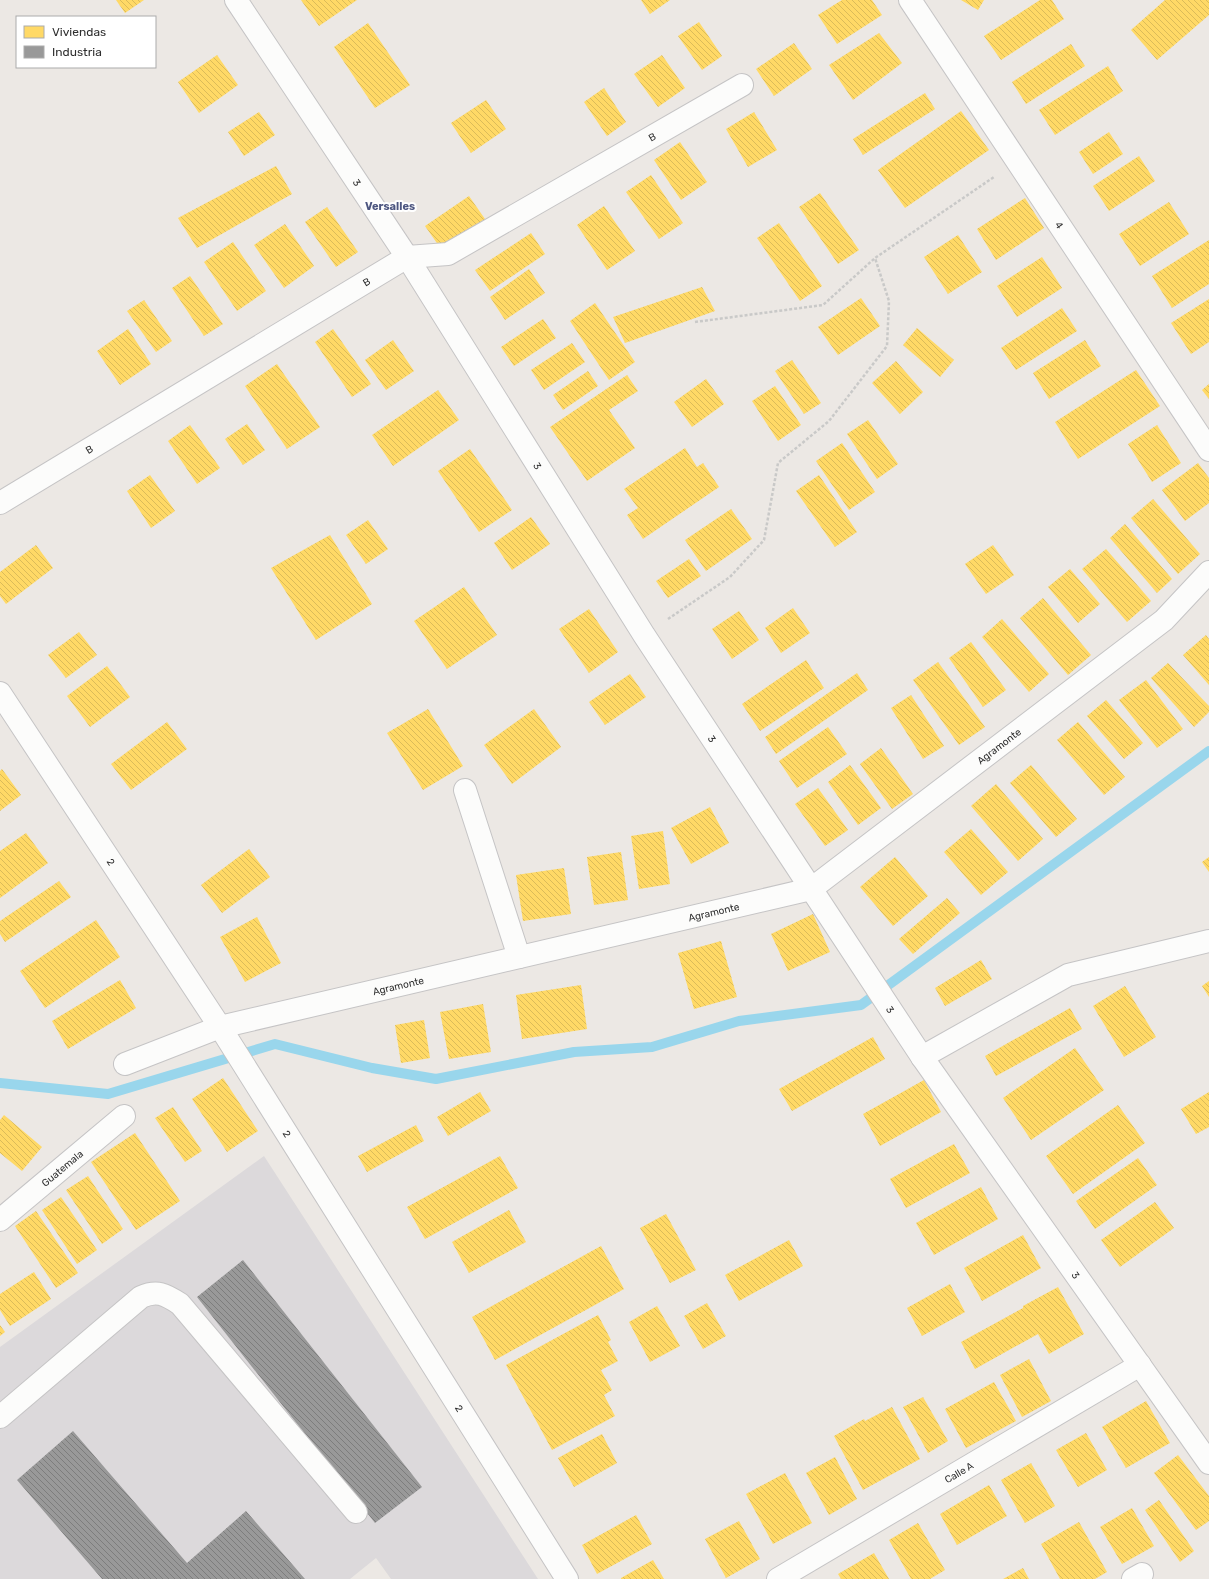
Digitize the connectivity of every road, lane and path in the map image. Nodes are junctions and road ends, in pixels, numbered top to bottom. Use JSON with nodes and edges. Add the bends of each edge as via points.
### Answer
{"nodes":[{"id":1,"x":236,"y":0,"type":"edge"},
{"id":2,"x":910,"y":0,"type":"edge"},
{"id":3,"x":742,"y":85,"type":"dead end"},
{"id":4,"x":1016,"y":161,"type":"junction"},
{"id":5,"x":407,"y":257,"type":"junction"},
{"id":6,"x":875,"y":258,"type":"junction"},
{"id":7,"x":695,"y":322,"type":"dead end"},
{"id":8,"x":1209,"y":450,"type":"edge"},
{"id":9,"x":0,"y":503,"type":"edge"},
{"id":10,"x":1209,"y":572,"type":"edge"},
{"id":11,"x":644,"y":635,"type":"junction"},
{"id":12,"x":0,"y":693,"type":"edge"},
{"id":13,"x":465,"y":790,"type":"dead end"},
{"id":14,"x":811,"y":890,"type":"junction"},
{"id":15,"x":1209,"y":941,"type":"edge"},
{"id":16,"x":519,"y":957,"type":"junction"},
{"id":17,"x":220,"y":1027,"type":"junction"},
{"id":18,"x":922,"y":1057,"type":"junction"},
{"id":19,"x":125,"y":1064,"type":"dead end"},
{"id":20,"x":124,"y":1116,"type":"dead end"},
{"id":21,"x":0,"y":1220,"type":"edge"},
{"id":22,"x":1140,"y":1365,"type":"junction"},
{"id":23,"x":0,"y":1417,"type":"edge"},
{"id":24,"x":1209,"y":1464,"type":"edge"},
{"id":25,"x":356,"y":1512,"type":"dead end"},
{"id":26,"x":567,"y":1579,"type":"edge"},
{"id":27,"x":778,"y":1579,"type":"edge"}],
"edges":[{"from":1,"to":5,"type":"street","name":"3"},
{"from":2,"to":4,"type":"street","name":"4"},
{"from":3,"to":5,"type":"street","name":"B","via":[[448,254]]},
{"from":4,"to":6,"type":"path"},
{"from":4,"to":8,"type":"street","name":"4"},
{"from":5,"to":9,"type":"street","name":"B"},
{"from":5,"to":11,"type":"street","name":"3"},
{"from":6,"to":7,"type":"path","via":[[823,305]]},
{"from":6,"to":11,"type":"path","via":[[888,301],[887,346],[829,421],[778,463],[764,540],[730,577]]},
{"from":10,"to":14,"type":"street","name":"Agramonte","via":[[1164,620]]},
{"from":11,"to":14,"type":"street","name":"3"},
{"from":12,"to":17,"type":"street","name":"2"},
{"from":13,"to":16,"type":"street"},
{"from":14,"to":16,"type":"street","name":"Agramonte"},
{"from":14,"to":18,"type":"street","name":"3"},
{"from":15,"to":18,"type":"street","via":[[1068,976]]},
{"from":16,"to":17,"type":"street","name":"Agramonte"},
{"from":17,"to":19,"type":"street","name":"Agramonte"},
{"from":17,"to":26,"type":"street","name":"2"},
{"from":18,"to":22,"type":"street","name":"3"},
{"from":20,"to":21,"type":"street","name":"Guatemala"},
{"from":22,"to":24,"type":"street","name":"3"},
{"from":22,"to":27,"type":"street","name":"Calle A"},
{"from":23,"to":25,"type":"street","via":[[141,1298],[151,1293],[161,1294],[180,1304]]}]}
